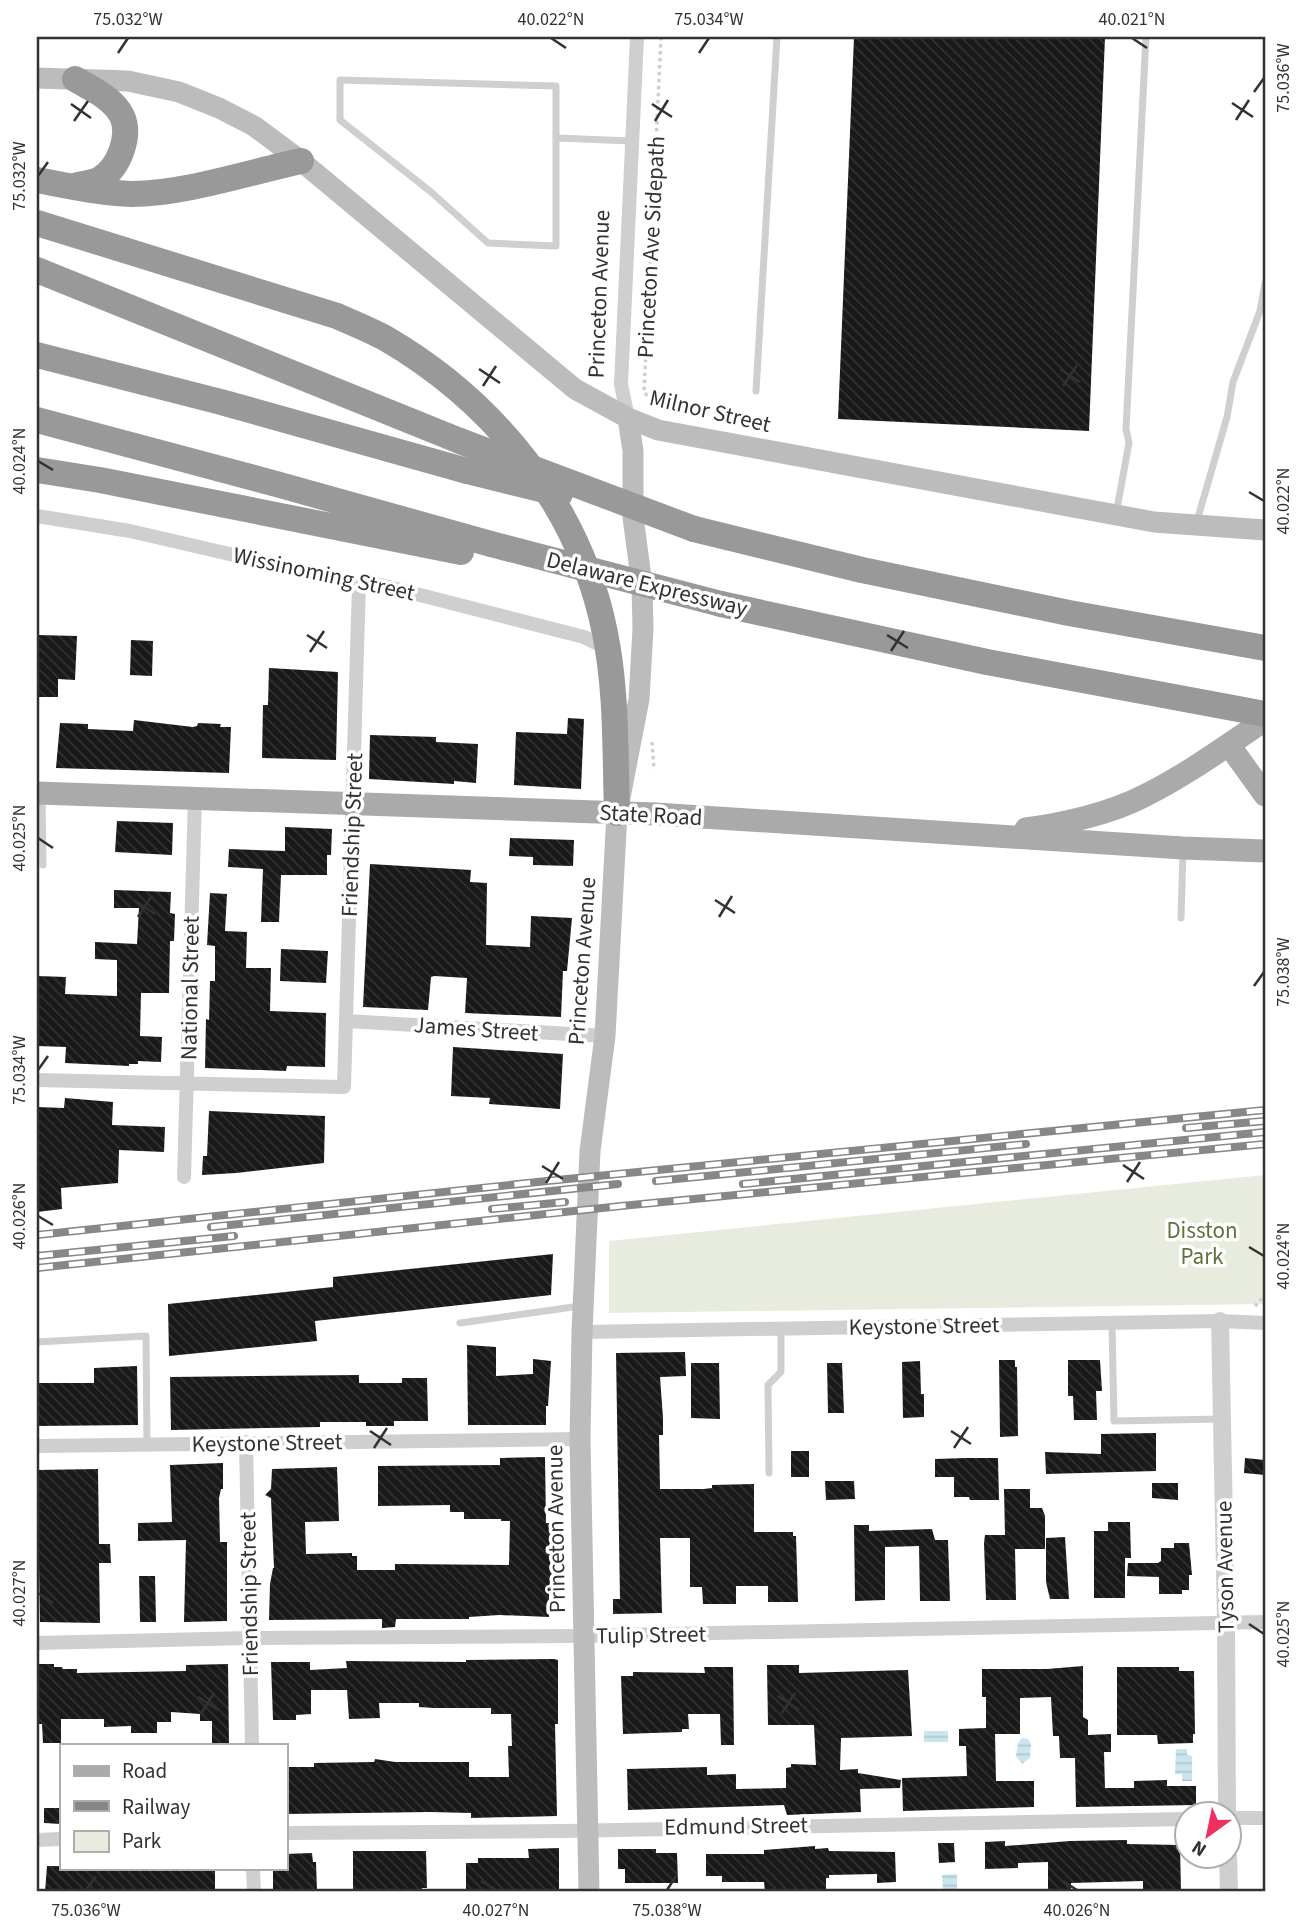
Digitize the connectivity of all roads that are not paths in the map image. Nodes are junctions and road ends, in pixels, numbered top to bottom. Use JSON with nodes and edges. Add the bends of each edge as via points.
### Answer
{"nodes":[{"id":1,"x":637,"y":37,"type":"edge"},
{"id":2,"x":777,"y":37,"type":"edge"},
{"id":3,"x":1146,"y":37,"type":"edge"},
{"id":4,"x":37,"y":78,"type":"edge"},
{"id":5,"x":75,"y":79,"type":"junction"},
{"id":6,"x":556,"y":138,"type":"junction"},
{"id":7,"x":632,"y":141,"type":"junction"},
{"id":8,"x":301,"y":161,"type":"junction"},
{"id":9,"x":37,"y":180,"type":"edge"},
{"id":10,"x":72,"y":187,"type":"junction"},
{"id":11,"x":37,"y":223,"type":"edge"},
{"id":12,"x":37,"y":270,"type":"edge"},
{"id":13,"x":1265,"y":283,"type":"edge"},
{"id":14,"x":37,"y":355,"type":"edge"},
{"id":15,"x":756,"y":391,"type":"dead end"},
{"id":16,"x":628,"y":418,"type":"junction"},
{"id":17,"x":37,"y":420,"type":"edge"},
{"id":18,"x":37,"y":470,"type":"edge"},
{"id":19,"x":1116,"y":515,"type":"junction"},
{"id":20,"x":37,"y":516,"type":"edge"},
{"id":21,"x":1196,"y":526,"type":"junction"},
{"id":22,"x":694,"y":529,"type":"junction"},
{"id":23,"x":1265,"y":530,"type":"edge"},
{"id":24,"x":494,"y":552,"type":"junction"},
{"id":25,"x":359,"y":584,"type":"junction"},
{"id":26,"x":1264,"y":648,"type":"edge"},
{"id":27,"x":608,"y":649,"type":"junction"},
{"id":28,"x":1265,"y":714,"type":"edge"},
{"id":29,"x":1265,"y":720,"type":"edge"},
{"id":30,"x":1229,"y":745,"type":"junction"},
{"id":31,"x":39,"y":793,"type":"edge"},
{"id":32,"x":1265,"y":795,"type":"edge"},
{"id":33,"x":195,"y":798,"type":"junction"},
{"id":34,"x":353,"y":805,"type":"junction"},
{"id":35,"x":617,"y":813,"type":"junction"},
{"id":36,"x":982,"y":834,"type":"junction"},
{"id":37,"x":1183,"y":848,"type":"junction"},
{"id":38,"x":1265,"y":851,"type":"edge"},
{"id":39,"x":43,"y":865,"type":"dead end"},
{"id":40,"x":1181,"y":918,"type":"dead end"},
{"id":41,"x":346,"y":1021,"type":"junction"},
{"id":42,"x":605,"y":1037,"type":"junction"},
{"id":43,"x":37,"y":1080,"type":"edge"},
{"id":44,"x":188,"y":1083,"type":"junction"},
{"id":45,"x":184,"y":1177,"type":"dead end"},
{"id":46,"x":584,"y":1305,"type":"junction"},
{"id":47,"x":1220,"y":1321,"type":"junction"},
{"id":48,"x":460,"y":1323,"type":"dead end"},
{"id":49,"x":1112,"y":1323,"type":"junction"},
{"id":50,"x":1265,"y":1323,"type":"edge"},
{"id":51,"x":781,"y":1328,"type":"junction"},
{"id":52,"x":582,"y":1332,"type":"junction"},
{"id":53,"x":37,"y":1342,"type":"edge"},
{"id":54,"x":1222,"y":1419,"type":"junction"},
{"id":55,"x":580,"y":1439,"type":"junction"},
{"id":56,"x":246,"y":1442,"type":"junction"},
{"id":57,"x":37,"y":1446,"type":"edge"},
{"id":58,"x":148,"y":1446,"type":"junction"},
{"id":59,"x":769,"y":1474,"type":"dead end"},
{"id":60,"x":1226,"y":1622,"type":"junction"},
{"id":61,"x":1265,"y":1622,"type":"edge"},
{"id":62,"x":584,"y":1636,"type":"junction"},
{"id":63,"x":250,"y":1638,"type":"junction"},
{"id":64,"x":37,"y":1643,"type":"edge"},
{"id":65,"x":251,"y":1744,"type":"edge"},
{"id":66,"x":1228,"y":1800,"type":"edge"},
{"id":67,"x":1242,"y":1817,"type":"edge"},
{"id":68,"x":1265,"y":1818,"type":"edge"},
{"id":69,"x":1172,"y":1819,"type":"edge"},
{"id":70,"x":587,"y":1829,"type":"junction"},
{"id":71,"x":287,"y":1833,"type":"edge"},
{"id":72,"x":60,"y":1839,"type":"edge"},
{"id":73,"x":37,"y":1840,"type":"edge"},
{"id":74,"x":253,"y":1870,"type":"edge"},
{"id":75,"x":1228,"y":1870,"type":"edge"},
{"id":76,"x":254,"y":1892,"type":"edge"},
{"id":77,"x":589,"y":1892,"type":"edge"},
{"id":78,"x":1228,"y":1892,"type":"edge"}],
"edges":[{"from":1,"to":7,"type":"street","name":"Princeton Avenue"},
{"from":2,"to":15,"type":"lane"},
{"from":3,"to":19,"type":"lane","via":[[1126,429],[1129,443]]},
{"from":4,"to":5,"type":"main road","name":"Milnor Street"},
{"from":5,"to":8,"type":"main road","name":"Milnor Street","via":[[128,81],[179,92],[254,126]]},
{"from":5,"to":10,"type":"highway","via":[[106,97],[122,117],[125,142],[115,165],[101,178]]},
{"from":6,"to":6,"type":"lane","via":[[556,246],[488,243],[340,120],[340,80],[556,86]]},
{"from":6,"to":7,"type":"lane"},
{"from":7,"to":16,"type":"street","name":"Princeton Avenue","via":[[621,384]]},
{"from":8,"to":10,"type":"highway","via":[[170,191],[135,194]]},
{"from":8,"to":16,"type":"main road","name":"Milnor Street","via":[[550,370]]},
{"from":9,"to":10,"type":"highway"},
{"from":11,"to":27,"type":"highway","via":[[337,316],[384,337],[428,365],[508,437],[564,518],[585,562]]},
{"from":12,"to":22,"type":"highway","bridge":true,"via":[[460,441]]},
{"from":13,"to":21,"type":"lane","via":[[1260,311],[1233,382]]},
{"from":14,"to":22,"type":"highway","bridge":true},
{"from":16,"to":19,"type":"main road","name":"Milnor Street","via":[[691,437]]},
{"from":16,"to":35,"type":"main road","name":"Princeton Avenue","via":[[643,629],[639,699]]},
{"from":17,"to":24,"type":"highway","name":"Delaware Expressway","via":[[280,485]]},
{"from":18,"to":24,"type":"highway"},
{"from":19,"to":21,"type":"main road","name":"Milnor Street"},
{"from":20,"to":25,"type":"street","name":"Wissinoming Street","via":[[130,531]]},
{"from":21,"to":23,"type":"main road","name":"Milnor Street"},
{"from":22,"to":26,"type":"highway","via":[[888,576]]},
{"from":24,"to":28,"type":"highway","name":"Delaware Expressway","bridge":true,"via":[[987,662]]},
{"from":25,"to":27,"type":"street","name":"Wissinoming Street","via":[[381,585],[561,630]]},
{"from":25,"to":34,"type":"street","name":"Friendship Street"},
{"from":27,"to":35,"type":"highway"},
{"from":29,"to":30,"type":"main road"},
{"from":30,"to":32,"type":"main road"},
{"from":30,"to":36,"type":"main road","via":[[1133,801],[1041,827]]},
{"from":31,"to":33,"type":"main road","name":"State Road"},
{"from":31,"to":39,"type":"lane"},
{"from":33,"to":34,"type":"main road","name":"State Road"},
{"from":33,"to":44,"type":"street","name":"National Street"},
{"from":34,"to":35,"type":"main road","name":"State Road"},
{"from":34,"to":41,"type":"street","name":"Friendship Street"},
{"from":35,"to":36,"type":"main road","name":"State Road"},
{"from":35,"to":42,"type":"main road","name":"Princeton Avenue"},
{"from":36,"to":37,"type":"main road","name":"State Road"},
{"from":37,"to":38,"type":"main road","name":"State Road"},
{"from":37,"to":40,"type":"lane"},
{"from":41,"to":42,"type":"street","name":"James Street"},
{"from":41,"to":44,"type":"street","name":"Friendship Street","via":[[344,1087]]},
{"from":42,"to":46,"type":"main road","name":"Princeton Avenue","via":[[590,1151]]},
{"from":43,"to":44,"type":"street"},
{"from":44,"to":45,"type":"street","name":"National Street"},
{"from":46,"to":48,"type":"lane"},
{"from":46,"to":52,"type":"main road","name":"Princeton Avenue"},
{"from":47,"to":49,"type":"street","name":"Keystone Street"},
{"from":47,"to":50,"type":"street","name":"Keystone Street"},
{"from":47,"to":54,"type":"street","name":"Tyson Avenue"},
{"from":49,"to":51,"type":"street","name":"Keystone Street"},
{"from":49,"to":54,"type":"lane","via":[[1114,1421]]},
{"from":51,"to":52,"type":"street","name":"Keystone Street"},
{"from":51,"to":59,"type":"lane","via":[[781,1372],[768,1385]]},
{"from":52,"to":55,"type":"main road","name":"Princeton Avenue"},
{"from":53,"to":58,"type":"lane","via":[[146,1336]]},
{"from":54,"to":60,"type":"street","name":"Tyson Avenue"},
{"from":55,"to":56,"type":"street","name":"Keystone Street"},
{"from":55,"to":62,"type":"main road","name":"Princeton Avenue"},
{"from":56,"to":58,"type":"street","name":"Keystone Street"},
{"from":56,"to":63,"type":"street","name":"Friendship Street"},
{"from":57,"to":58,"type":"street","name":"Keystone Street"},
{"from":60,"to":61,"type":"street","name":"Tulip Street"},
{"from":60,"to":62,"type":"street","name":"Tulip Street"},
{"from":60,"to":66,"type":"street","name":"Tyson Avenue"},
{"from":62,"to":63,"type":"street","name":"Tulip Street"},
{"from":62,"to":70,"type":"main road","name":"Princeton Avenue"},
{"from":63,"to":64,"type":"street","name":"Tulip Street"},
{"from":63,"to":65,"type":"street","name":"Friendship Street"},
{"from":67,"to":68,"type":"street"},
{"from":69,"to":70,"type":"street","name":"Edmund Street"},
{"from":70,"to":71,"type":"street","name":"Edmund Street"},
{"from":70,"to":77,"type":"main road","name":"Princeton Avenue"},
{"from":72,"to":73,"type":"street"},
{"from":74,"to":76,"type":"street"},
{"from":75,"to":78,"type":"street"}]}
